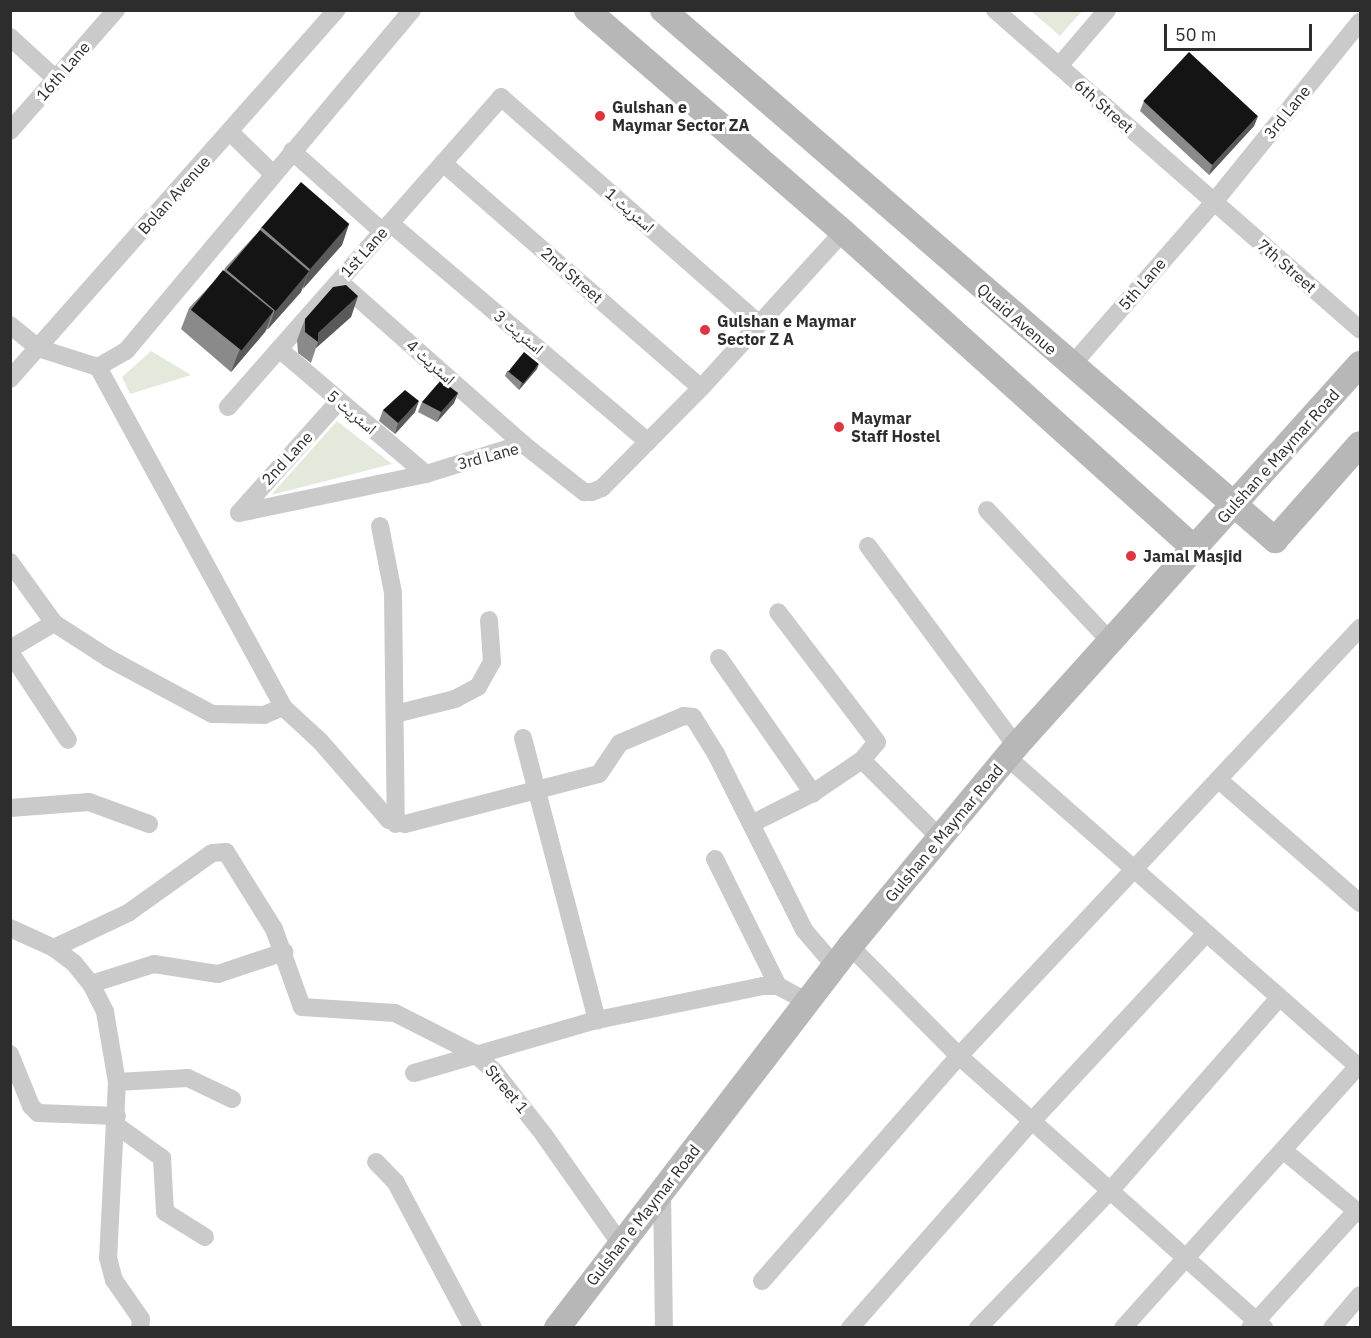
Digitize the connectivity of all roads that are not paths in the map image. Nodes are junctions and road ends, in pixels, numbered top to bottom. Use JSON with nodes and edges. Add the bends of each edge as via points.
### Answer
{"nodes":[{"id":1,"x":116,"y":10,"type":"edge"},
{"id":2,"x":337,"y":10,"type":"edge"},
{"id":3,"x":412,"y":10,"type":"edge"},
{"id":4,"x":587,"y":10,"type":"edge"},
{"id":5,"x":663,"y":10,"type":"edge"},
{"id":6,"x":995,"y":10,"type":"edge"},
{"id":7,"x":1107,"y":10,"type":"edge"},
{"id":8,"x":1360,"y":22,"type":"edge"},
{"id":9,"x":10,"y":37,"type":"edge"},
{"id":10,"x":1059,"y":66,"type":"junction"},
{"id":11,"x":56,"y":79,"type":"junction"},
{"id":12,"x":501,"y":97,"type":"joint"},
{"id":13,"x":10,"y":131,"type":"edge"},
{"id":14,"x":230,"y":132,"type":"junction"},
{"id":15,"x":292,"y":151,"type":"junction"},
{"id":16,"x":443,"y":163,"type":"junction"},
{"id":17,"x":273,"y":174,"type":"junction"},
{"id":18,"x":1214,"y":201,"type":"junction"},
{"id":19,"x":386,"y":227,"type":"junction"},
{"id":20,"x":843,"y":232,"type":"junction"},
{"id":21,"x":339,"y":281,"type":"junction"},
{"id":22,"x":758,"y":323,"type":"junction"},
{"id":23,"x":10,"y":325,"type":"edge"},
{"id":24,"x":1360,"y":330,"type":"edge"},
{"id":25,"x":38,"y":348,"type":"junction"},
{"id":26,"x":279,"y":349,"type":"junction"},
{"id":27,"x":1360,"y":364,"type":"edge"},
{"id":28,"x":1071,"y":366,"type":"junction"},
{"id":29,"x":98,"y":367,"type":"junction"},
{"id":30,"x":10,"y":379,"type":"edge"},
{"id":31,"x":701,"y":388,"type":"junction"},
{"id":32,"x":339,"y":401,"type":"junction"},
{"id":33,"x":228,"y":407,"type":"dead end"},
{"id":34,"x":648,"y":442,"type":"junction"},
{"id":35,"x":523,"y":444,"type":"junction"},
{"id":36,"x":1360,"y":444,"type":"edge"},
{"id":37,"x":426,"y":474,"type":"junction"},
{"id":38,"x":1236,"y":505,"type":"junction"},
{"id":39,"x":987,"y":510,"type":"dead end"},
{"id":40,"x":242,"y":514,"type":"joint"},
{"id":41,"x":380,"y":526,"type":"dead end"},
{"id":42,"x":868,"y":546,"type":"dead end"},
{"id":43,"x":1194,"y":548,"type":"junction"},
{"id":44,"x":10,"y":562,"type":"edge"},
{"id":45,"x":778,"y":612,"type":"dead end"},
{"id":46,"x":489,"y":620,"type":"dead end"},
{"id":47,"x":54,"y":623,"type":"junction"},
{"id":48,"x":1360,"y":628,"type":"edge"},
{"id":49,"x":1109,"y":640,"type":"junction"},
{"id":50,"x":10,"y":650,"type":"edge"},
{"id":51,"x":719,"y":658,"type":"dead end"},
{"id":52,"x":284,"y":707,"type":"junction"},
{"id":53,"x":395,"y":714,"type":"junction"},
{"id":54,"x":523,"y":738,"type":"dead end"},
{"id":55,"x":68,"y":740,"type":"dead end"},
{"id":56,"x":1012,"y":751,"type":"junction"},
{"id":57,"x":862,"y":760,"type":"junction"},
{"id":58,"x":1219,"y":780,"type":"junction"},
{"id":59,"x":537,"y":790,"type":"junction"},
{"id":60,"x":813,"y":793,"type":"junction"},
{"id":61,"x":10,"y":808,"type":"edge"},
{"id":62,"x":149,"y":824,"type":"dead end"},
{"id":63,"x":396,"y":824,"type":"junction"},
{"id":64,"x":751,"y":824,"type":"junction"},
{"id":65,"x":941,"y":839,"type":"junction"},
{"id":66,"x":715,"y":859,"type":"dead end"},
{"id":67,"x":1135,"y":873,"type":"junction"},
{"id":68,"x":1360,"y":903,"type":"edge"},
{"id":69,"x":10,"y":928,"type":"edge"},
{"id":70,"x":1206,"y":934,"type":"junction"},
{"id":71,"x":850,"y":946,"type":"junction"},
{"id":72,"x":54,"y":948,"type":"junction"},
{"id":73,"x":284,"y":952,"type":"junction"},
{"id":74,"x":835,"y":966,"type":"junction"},
{"id":75,"x":91,"y":984,"type":"junction"},
{"id":76,"x":778,"y":986,"type":"junction"},
{"id":77,"x":1279,"y":998,"type":"junction"},
{"id":78,"x":808,"y":1002,"type":"junction"},
{"id":79,"x":597,"y":1020,"type":"junction"},
{"id":80,"x":474,"y":1053,"type":"junction"},
{"id":81,"x":10,"y":1054,"type":"edge"},
{"id":82,"x":959,"y":1056,"type":"junction"},
{"id":83,"x":1359,"y":1067,"type":"edge"},
{"id":84,"x":414,"y":1073,"type":"dead end"},
{"id":85,"x":117,"y":1082,"type":"junction"},
{"id":86,"x":232,"y":1099,"type":"dead end"},
{"id":87,"x":1032,"y":1120,"type":"junction"},
{"id":88,"x":116,"y":1121,"type":"junction"},
{"id":89,"x":1283,"y":1150,"type":"junction"},
{"id":90,"x":376,"y":1162,"type":"dead end"},
{"id":91,"x":662,"y":1190,"type":"junction"},
{"id":92,"x":1110,"y":1191,"type":"junction"},
{"id":93,"x":1358,"y":1213,"type":"edge"},
{"id":94,"x":205,"y":1237,"type":"dead end"},
{"id":95,"x":620,"y":1244,"type":"junction"},
{"id":96,"x":1186,"y":1258,"type":"junction"},
{"id":97,"x":762,"y":1281,"type":"dead end"},
{"id":98,"x":1360,"y":1295,"type":"edge"},
{"id":99,"x":1257,"y":1325,"type":"edge"},
{"id":100,"x":140,"y":1328,"type":"edge"},
{"id":101,"x":473,"y":1328,"type":"edge"},
{"id":102,"x":557,"y":1328,"type":"edge"},
{"id":103,"x":664,"y":1328,"type":"edge"},
{"id":104,"x":850,"y":1328,"type":"edge"},
{"id":105,"x":978,"y":1328,"type":"edge"},
{"id":106,"x":1124,"y":1328,"type":"edge"},
{"id":107,"x":1332,"y":1328,"type":"edge"}],
"edges":[{"from":1,"to":11,"type":"street","name":"16th Lane"},
{"from":2,"to":14,"type":"street","name":"Bolan Avenue"},
{"from":3,"to":15,"type":"street"},
{"from":4,"to":20,"type":"main road"},
{"from":5,"to":28,"type":"main road","name":"Quaid Avenue"},
{"from":6,"to":10,"type":"street","name":"6th Street"},
{"from":7,"to":10,"type":"street"},
{"from":8,"to":18,"type":"street","name":"3rd Lane"},
{"from":9,"to":11,"type":"street"},
{"from":10,"to":18,"type":"street","name":"6th Street"},
{"from":11,"to":13,"type":"street","name":"16th Lane"},
{"from":12,"to":16,"type":"street","name":"1st Lane"},
{"from":12,"to":22,"type":"street","name":"اسٹریٹ 1"},
{"from":14,"to":17,"type":"street"},
{"from":14,"to":25,"type":"street","name":"Bolan Avenue"},
{"from":15,"to":17,"type":"street"},
{"from":15,"to":19,"type":"street","name":"اسٹریٹ 3"},
{"from":16,"to":19,"type":"street","name":"1st Lane"},
{"from":16,"to":31,"type":"street","name":"2nd Street"},
{"from":17,"to":29,"type":"street","via":[[126,351]]},
{"from":18,"to":24,"type":"street","name":"7th Street"},
{"from":18,"to":28,"type":"street","name":"5th Lane"},
{"from":19,"to":21,"type":"street","name":"1st Lane"},
{"from":19,"to":34,"type":"street","name":"اسٹریٹ 3"},
{"from":20,"to":22,"type":"street","name":"3rd Lane"},
{"from":20,"to":43,"type":"main road"},
{"from":21,"to":26,"type":"street","name":"1st Lane"},
{"from":21,"to":35,"type":"street","name":"اسٹریٹ 4"},
{"from":22,"to":31,"type":"street","name":"3rd Lane"},
{"from":23,"to":25,"type":"street"},
{"from":25,"to":29,"type":"street"},
{"from":25,"to":30,"type":"street","name":"Bolan Avenue"},
{"from":26,"to":32,"type":"street","name":"اسٹریٹ 5"},
{"from":26,"to":33,"type":"street","name":"1st Lane"},
{"from":27,"to":38,"type":"main road","name":"Gulshan e Maymar Road"},
{"from":28,"to":38,"type":"main road","name":"Quaid Avenue"},
{"from":29,"to":52,"type":"street"},
{"from":31,"to":34,"type":"street","name":"3rd Lane"},
{"from":32,"to":37,"type":"street","name":"اسٹریٹ 5"},
{"from":32,"to":40,"type":"street","name":"2nd Lane","via":[[240,510]]},
{"from":34,"to":35,"type":"street","name":"3rd Lane","via":[[602,488],[592,492],[584,492]]},
{"from":35,"to":37,"type":"street","name":"3rd Lane"},
{"from":36,"to":38,"type":"main road","name":"Quaid Avenue","via":[[1275,540]]},
{"from":37,"to":40,"type":"street","name":"3rd Lane"},
{"from":38,"to":43,"type":"main road","name":"Gulshan e Maymar Road"},
{"from":39,"to":49,"type":"street"},
{"from":41,"to":53,"type":"street","via":[[393,593]]},
{"from":42,"to":56,"type":"street"},
{"from":43,"to":49,"type":"main road","name":"Gulshan e Maymar Road"},
{"from":44,"to":47,"type":"street"},
{"from":45,"to":57,"type":"street","via":[[877,738],[876,745]]},
{"from":46,"to":53,"type":"street","via":[[492,662],[478,687],[455,699]]},
{"from":47,"to":50,"type":"street"},
{"from":47,"to":52,"type":"street","via":[[108,658],[212,714],[264,715]]},
{"from":48,"to":58,"type":"street"},
{"from":49,"to":56,"type":"main road","name":"Gulshan e Maymar Road"},
{"from":50,"to":55,"type":"street"},
{"from":51,"to":60,"type":"street"},
{"from":52,"to":63,"type":"street"},
{"from":53,"to":63,"type":"street"},
{"from":54,"to":59,"type":"street"},
{"from":56,"to":65,"type":"main road","name":"Gulshan e Maymar Road"},
{"from":56,"to":67,"type":"street"},
{"from":57,"to":60,"type":"street"},
{"from":57,"to":65,"type":"street"},
{"from":58,"to":67,"type":"street"},
{"from":58,"to":68,"type":"street"},
{"from":59,"to":63,"type":"street"},
{"from":59,"to":64,"type":"street","via":[[599,774],[620,743],[684,716],[693,717]]},
{"from":59,"to":79,"type":"street"},
{"from":60,"to":64,"type":"street"},
{"from":61,"to":62,"type":"street","via":[[90,802]]},
{"from":64,"to":74,"type":"street","via":[[804,930]]},
{"from":65,"to":71,"type":"main road","name":"Gulshan e Maymar Road"},
{"from":66,"to":76,"type":"street"},
{"from":67,"to":70,"type":"street"},
{"from":67,"to":82,"type":"street"},
{"from":69,"to":72,"type":"street"},
{"from":70,"to":77,"type":"street"},
{"from":70,"to":87,"type":"street"},
{"from":71,"to":74,"type":"main road","name":"Gulshan e Maymar Road"},
{"from":71,"to":82,"type":"street"},
{"from":72,"to":73,"type":"street","via":[[128,913],[193,865],[219,851],[226,852],[251,888]]},
{"from":72,"to":75,"type":"street","via":[[74,963]]},
{"from":73,"to":75,"type":"street","via":[[218,974],[154,964]]},
{"from":73,"to":80,"type":"street","name":"Street 1","via":[[300,1005],[305,1008],[395,1013]]},
{"from":74,"to":78,"type":"main road","name":"Gulshan e Maymar Road"},
{"from":75,"to":85,"type":"street","via":[[105,1012]]},
{"from":76,"to":78,"type":"street"},
{"from":76,"to":79,"type":"street"},
{"from":77,"to":83,"type":"street"},
{"from":77,"to":92,"type":"street"},
{"from":78,"to":91,"type":"main road","name":"Gulshan e Maymar Road"},
{"from":79,"to":80,"type":"street"},
{"from":80,"to":84,"type":"street"},
{"from":80,"to":95,"type":"street","name":"Street 1","via":[[494,1071],[544,1135]]},
{"from":81,"to":88,"type":"street","via":[[31,1106],[38,1113]]},
{"from":82,"to":87,"type":"street"},
{"from":82,"to":97,"type":"street"},
{"from":83,"to":89,"type":"street"},
{"from":85,"to":86,"type":"street","via":[[188,1078]]},
{"from":85,"to":88,"type":"street"},
{"from":87,"to":92,"type":"street"},
{"from":87,"to":104,"type":"street"},
{"from":88,"to":94,"type":"street","via":[[162,1158],[165,1212]]},
{"from":88,"to":100,"type":"street","via":[[108,1258],[114,1280],[141,1318]]},
{"from":89,"to":93,"type":"street"},
{"from":89,"to":96,"type":"street"},
{"from":90,"to":101,"type":"street","via":[[402,1193]]},
{"from":91,"to":95,"type":"main road","name":"Gulshan e Maymar Road"},
{"from":91,"to":103,"type":"street"},
{"from":92,"to":96,"type":"street"},
{"from":92,"to":105,"type":"street"},
{"from":93,"to":99,"type":"street"},
{"from":95,"to":102,"type":"main road","name":"Gulshan e Maymar Road"},
{"from":96,"to":99,"type":"street"},
{"from":96,"to":106,"type":"street"},
{"from":98,"to":107,"type":"street"}]}
